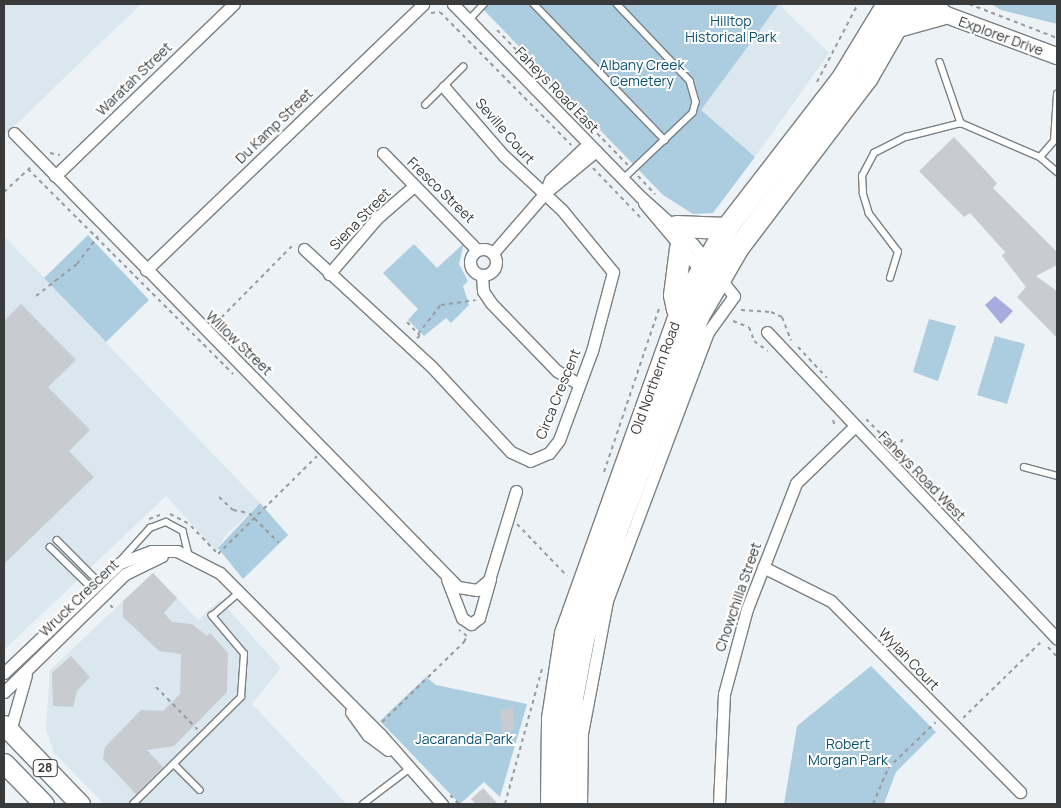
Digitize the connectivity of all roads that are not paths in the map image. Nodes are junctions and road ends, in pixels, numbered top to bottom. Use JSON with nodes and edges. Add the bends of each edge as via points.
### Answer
{"nodes":[{"id":1,"x":234,"y":4,"type":"edge"},
{"id":2,"x":423,"y":4,"type":"edge"},
{"id":3,"x":453,"y":4,"type":"edge"},
{"id":4,"x":484,"y":4,"type":"edge"},
{"id":5,"x":534,"y":4,"type":"edge"},
{"id":6,"x":617,"y":4,"type":"edge"},
{"id":7,"x":887,"y":4,"type":"edge"},
{"id":8,"x":909,"y":4,"type":"edge"},
{"id":9,"x":917,"y":4,"type":"edge"},
{"id":10,"x":951,"y":6,"type":"edge"},
{"id":11,"x":469,"y":20,"type":"junction"},
{"id":12,"x":897,"y":26,"type":"junction"},
{"id":13,"x":1057,"y":47,"type":"edge"},
{"id":14,"x":1057,"y":56,"type":"edge"},
{"id":15,"x":940,"y":62,"type":"dead end"},
{"id":16,"x":463,"y":67,"type":"dead end"},
{"id":17,"x":444,"y":87,"type":"junction"},
{"id":18,"x":1057,"y":94,"type":"edge"},
{"id":19,"x":425,"y":105,"type":"dead end"},
{"id":20,"x":961,"y":123,"type":"junction"},
{"id":21,"x":14,"y":133,"type":"dead end"},
{"id":22,"x":665,"y":140,"type":"junction"},
{"id":23,"x":592,"y":148,"type":"junction"},
{"id":24,"x":383,"y":153,"type":"dead end"},
{"id":25,"x":1040,"y":156,"type":"junction"},
{"id":26,"x":1057,"y":172,"type":"edge"},
{"id":27,"x":55,"y":176,"type":"junction"},
{"id":28,"x":623,"y":180,"type":"junction"},
{"id":29,"x":414,"y":186,"type":"junction"},
{"id":30,"x":545,"y":193,"type":"junction"},
{"id":31,"x":641,"y":198,"type":"junction"},
{"id":32,"x":676,"y":226,"type":"junction"},
{"id":33,"x":726,"y":228,"type":"junction"},
{"id":34,"x":680,"y":248,"type":"junction"},
{"id":35,"x":304,"y":249,"type":"road end"},
{"id":36,"x":478,"y":250,"type":"junction"},
{"id":37,"x":493,"y":253,"type":"junction"},
{"id":38,"x":146,"y":270,"type":"junction"},
{"id":39,"x":711,"y":272,"type":"junction"},
{"id":40,"x":329,"y":274,"type":"junction"},
{"id":41,"x":482,"y":276,"type":"junction"},
{"id":42,"x":890,"y":278,"type":"dead end"},
{"id":43,"x":678,"y":314,"type":"junction"},
{"id":44,"x":766,"y":332,"type":"dead end"},
{"id":45,"x":579,"y":384,"type":"junction"},
{"id":46,"x":854,"y":427,"type":"junction"},
{"id":47,"x":1024,"y":467,"type":"dead end"},
{"id":48,"x":1057,"y":476,"type":"edge"},
{"id":49,"x":516,"y":491,"type":"dead end"},
{"id":50,"x":57,"y":540,"type":"dead end"},
{"id":51,"x":50,"y":547,"type":"dead end"},
{"id":52,"x":189,"y":555,"type":"junction"},
{"id":53,"x":115,"y":567,"type":"junction"},
{"id":54,"x":763,"y":567,"type":"junction"},
{"id":55,"x":445,"y":575,"type":"junction"},
{"id":56,"x":491,"y":577,"type":"junction"},
{"id":57,"x":100,"y":589,"type":"junction"},
{"id":58,"x":238,"y":593,"type":"junction"},
{"id":59,"x":59,"y":620,"type":"junction"},
{"id":60,"x":51,"y":628,"type":"junction"},
{"id":61,"x":68,"y":629,"type":"junction"},
{"id":62,"x":59,"y":638,"type":"junction"},
{"id":63,"x":1057,"y":639,"type":"edge"},
{"id":64,"x":30,"y":666,"type":"junction"},
{"id":65,"x":4,"y":673,"type":"edge"},
{"id":66,"x":4,"y":692,"type":"edge"},
{"id":67,"x":7,"y":728,"type":"edge"},
{"id":68,"x":4,"y":763,"type":"edge"},
{"id":69,"x":175,"y":765,"type":"junction"},
{"id":70,"x":408,"y":770,"type":"junction"},
{"id":71,"x":200,"y":790,"type":"dead end"},
{"id":72,"x":1020,"y":792,"type":"dead end"},
{"id":73,"x":44,"y":804,"type":"edge"},
{"id":74,"x":80,"y":804,"type":"edge"},
{"id":75,"x":133,"y":804,"type":"edge"},
{"id":76,"x":363,"y":804,"type":"edge"},
{"id":77,"x":442,"y":804,"type":"edge"},
{"id":78,"x":550,"y":804,"type":"edge"},
{"id":79,"x":569,"y":804,"type":"edge"},
{"id":80,"x":581,"y":804,"type":"edge"},
{"id":81,"x":719,"y":804,"type":"edge"}],
"edges":[{"from":1,"to":27,"type":"street","name":"Waratah Street"},
{"from":2,"to":38,"type":"street","name":"Du Kamp Street"},
{"from":3,"to":11,"type":"street","name":"Faheys Road East"},
{"from":4,"to":11,"type":"lane"},
{"from":5,"to":22,"type":"lane"},
{"from":6,"to":22,"type":"lane","via":[[695,90],[693,113]]},
{"from":7,"to":33,"type":"highway","name":"Old Northern Road","via":[[842,78]]},
{"from":8,"to":12,"type":"highway","name":"Old Northern Road"},
{"from":9,"to":10,"type":"street","name":"Explorer Drive"},
{"from":10,"to":12,"type":"highway"},
{"from":10,"to":13,"type":"street","name":"Explorer Drive"},
{"from":10,"to":14,"type":"street","name":"Explorer Drive"},
{"from":11,"to":23,"type":"street","name":"Faheys Road East"},
{"from":12,"to":39,"type":"highway","name":"Old Northern Road","via":[[862,84]]},
{"from":15,"to":20,"type":"lane"},
{"from":16,"to":17,"type":"lane"},
{"from":17,"to":19,"type":"lane"},
{"from":17,"to":30,"type":"street","name":"Seville Court","via":[[498,150]]},
{"from":18,"to":25,"type":"lane","via":[[1054,141]]},
{"from":20,"to":25,"type":"lane"},
{"from":20,"to":42,"type":"lane","via":[[906,138],[874,153],[862,176],[869,214],[898,252]]},
{"from":21,"to":27,"type":"street","name":"Willow Street"},
{"from":22,"to":28,"type":"lane"},
{"from":23,"to":28,"type":"street","name":"Faheys Road East"},
{"from":23,"to":30,"type":"street","via":[[550,180]]},
{"from":24,"to":29,"type":"street","name":"Fresco Street"},
{"from":25,"to":26,"type":"lane"},
{"from":27,"to":38,"type":"street","name":"Willow Street"},
{"from":28,"to":31,"type":"street","name":"Faheys Road East"},
{"from":29,"to":36,"type":"street","name":"Fresco Street"},
{"from":29,"to":40,"type":"street","name":"Siena Street","via":[[377,218]]},
{"from":30,"to":37,"type":"street"},
{"from":30,"to":45,"type":"street","name":"Circa Crescent","via":[[614,274]]},
{"from":31,"to":32,"type":"street","name":"Faheys Road East"},
{"from":31,"to":34,"type":"street","name":"Faheys Road East"},
{"from":32,"to":33,"type":"highway"},
{"from":32,"to":39,"type":"street","name":"Faheys Road East"},
{"from":33,"to":39,"type":"highway","name":"Old Northern Road"},
{"from":34,"to":39,"type":"street","name":"Faheys Road East"},
{"from":34,"to":43,"type":"highway","via":[[674,296]]},
{"from":35,"to":40,"type":"street","name":"Circa Crescent"},
{"from":36,"to":37,"type":"street"},
{"from":36,"to":41,"type":"street","via":[[470,264]]},
{"from":37,"to":41,"type":"street","via":[[495,268]]},
{"from":38,"to":55,"type":"street","name":"Willow Street","via":[[320,453]]},
{"from":39,"to":43,"type":"highway","name":"Old Northern Road"},
{"from":39,"to":79,"type":"highway","name":"Old Northern Road","via":[[596,587],[572,698]]},
{"from":39,"to":80,"type":"street","via":[[734,301],[708,332],[599,628],[582,733]]},
{"from":40,"to":45,"type":"street","name":"Circa Crescent","via":[[431,366],[521,459],[541,458],[555,446]]},
{"from":41,"to":45,"type":"street","via":[[482,290],[491,303],[557,371]]},
{"from":43,"to":78,"type":"highway","name":"Old Northern Road","via":[[565,633],[551,726]]},
{"from":44,"to":46,"type":"street","name":"Faheys Road West"},
{"from":46,"to":54,"type":"street","name":"Chowchilla Street","via":[[796,483]]},
{"from":46,"to":63,"type":"street","name":"Faheys Road West"},
{"from":47,"to":48,"type":"lane"},
{"from":49,"to":56,"type":"street","name":"Willow Street"},
{"from":50,"to":57,"type":"lane"},
{"from":51,"to":57,"type":"lane"},
{"from":52,"to":53,"type":"street","name":"Wruck Crescent","via":[[158,550]]},
{"from":52,"to":53,"type":"lane","via":[[182,529],[163,522],[148,530]]},
{"from":52,"to":57,"type":"street","name":"Wruck Crescent","via":[[145,561]]},
{"from":52,"to":58,"type":"street","name":"Wruck Crescent","via":[[213,567]]},
{"from":53,"to":57,"type":"street","name":"Wruck Crescent"},
{"from":54,"to":72,"type":"street","name":"Wylah Court","via":[[831,601]]},
{"from":54,"to":81,"type":"street","name":"Chowchilla Street","via":[[724,694]]},
{"from":55,"to":56,"type":"street","name":"Willow Street","via":[[471,591]]},
{"from":55,"to":56,"type":"street","name":"Willow Street","via":[[462,618],[470,624],[480,618]]},
{"from":57,"to":59,"type":"street","name":"Wruck Crescent"},
{"from":57,"to":61,"type":"street","name":"Wruck Crescent"},
{"from":58,"to":69,"type":"lane","via":[[212,616],[244,654],[243,692]]},
{"from":58,"to":70,"type":"street","name":"Wruck Crescent","via":[[349,707],[380,734]]},
{"from":59,"to":60,"type":"street","name":"Wruck Crescent"},
{"from":59,"to":61,"type":"street"},
{"from":60,"to":62,"type":"street"},
{"from":60,"to":65,"type":"street","name":"Wruck Crescent"},
{"from":61,"to":62,"type":"street","name":"Wruck Crescent"},
{"from":62,"to":64,"type":"street","name":"Wruck Crescent"},
{"from":64,"to":66,"type":"street","name":"Wruck Crescent"},
{"from":64,"to":67,"type":"street"},
{"from":67,"to":74,"type":"main road","number":"28"},
{"from":68,"to":73,"type":"main road","number":"28"},
{"from":69,"to":71,"type":"lane"},
{"from":69,"to":75,"type":"lane"},
{"from":70,"to":76,"type":"lane"},
{"from":70,"to":77,"type":"street","name":"Wruck Crescent"}]}
